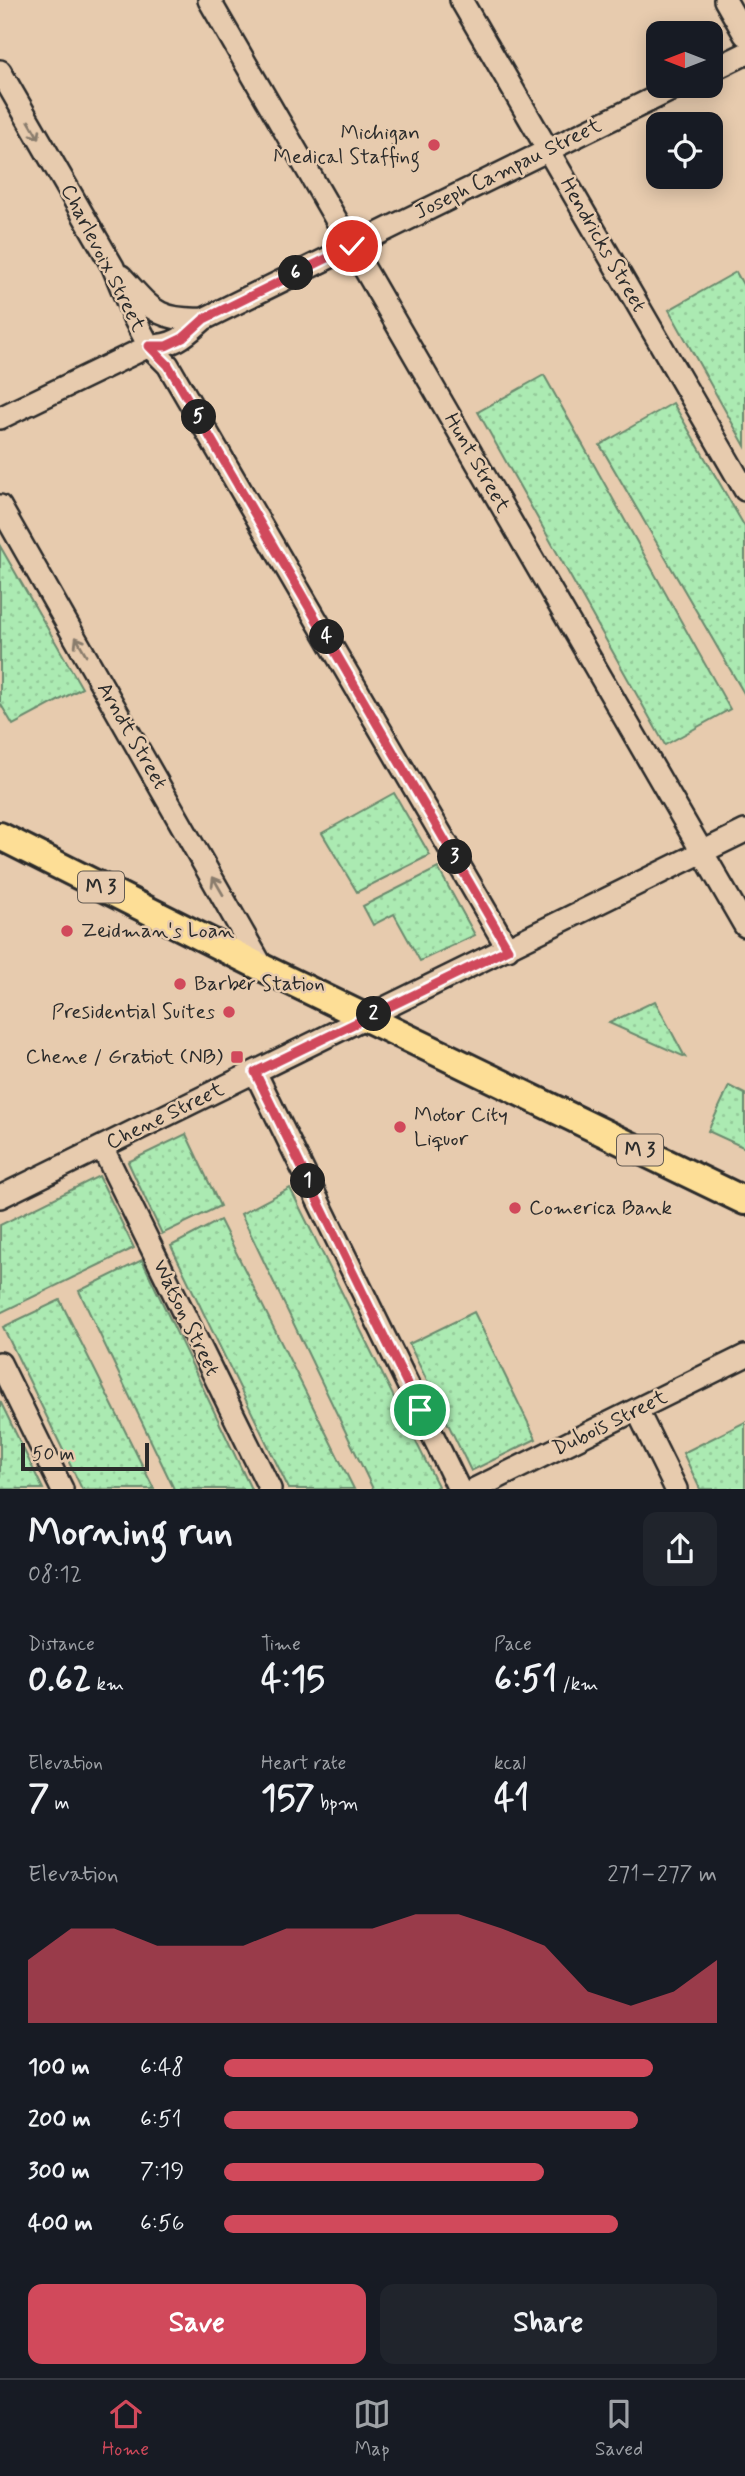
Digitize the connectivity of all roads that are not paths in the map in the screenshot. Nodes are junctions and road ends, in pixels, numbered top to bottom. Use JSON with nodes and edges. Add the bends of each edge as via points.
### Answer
{"nodes":[{"id":1,"x":209,"y":0,"type":"edge"},
{"id":2,"x":461,"y":0,"type":"edge"},
{"id":3,"x":725,"y":0,"type":"edge"},
{"id":4,"x":745,"y":35,"type":"edge"},
{"id":5,"x":745,"y":54,"type":"edge"},
{"id":6,"x":723,"y":65,"type":"edge"},
{"id":7,"x":0,"y":71,"type":"edge"},
{"id":8,"x":655,"y":98,"type":"edge"},
{"id":9,"x":548,"y":150,"type":"junction"},
{"id":10,"x":352,"y":246,"type":"junction"},
{"id":11,"x":113,"y":267,"type":"junction"},
{"id":12,"x":204,"y":319,"type":"junction"},
{"id":13,"x":149,"y":346,"type":"junction"},
{"id":14,"x":0,"y":418,"type":"edge"},
{"id":15,"x":745,"y":490,"type":"edge"},
{"id":16,"x":0,"y":506,"type":"edge"},
{"id":17,"x":745,"y":831,"type":"edge"},
{"id":18,"x":0,"y":836,"type":"edge"},
{"id":19,"x":701,"y":852,"type":"junction"},
{"id":20,"x":745,"y":926,"type":"edge"},
{"id":21,"x":508,"y":949,"type":"junction"},
{"id":22,"x":263,"y":968,"type":"junction"},
{"id":23,"x":367,"y":1017,"type":"junction"},
{"id":24,"x":255,"y":1072,"type":"junction"},
{"id":25,"x":102,"y":1147,"type":"junction"},
{"id":26,"x":0,"y":1197,"type":"edge"},
{"id":27,"x":745,"y":1201,"type":"edge"},
{"id":28,"x":745,"y":1356,"type":"edge"},
{"id":29,"x":0,"y":1363,"type":"edge"},
{"id":30,"x":637,"y":1410,"type":"junction"},
{"id":31,"x":62,"y":1489,"type":"edge"},
{"id":32,"x":270,"y":1489,"type":"edge"},
{"id":33,"x":459,"y":1489,"type":"edge"},
{"id":34,"x":475,"y":1489,"type":"edge"},
{"id":35,"x":676,"y":1489,"type":"edge"}],
"edges":[{"from":1,"to":10,"type":"street","name":"Hunt Street"},
{"from":2,"to":9,"type":"street","name":"Hendricks Street"},
{"from":3,"to":4,"type":"street"},
{"from":5,"to":6,"type":"street"},
{"from":7,"to":11,"type":"street","name":"Charlevoix Street","one_way":true},
{"from":8,"to":9,"type":"street","name":"Joseph Campau Street"},
{"from":9,"to":10,"type":"street","name":"Joseph Campau Street"},
{"from":9,"to":15,"type":"street","name":"Hendricks Street"},
{"from":10,"to":12,"type":"street","name":"Joseph Campau Street"},
{"from":10,"to":19,"type":"street","name":"Hunt Street"},
{"from":11,"to":12,"type":"street","via":[[160,314],[178,320]]},
{"from":11,"to":13,"type":"street","name":"Charlevoix Street"},
{"from":12,"to":13,"type":"street","name":"Joseph Campau Street","via":[[183,338],[166,346]]},
{"from":13,"to":14,"type":"street","name":"Joseph Campau Street"},
{"from":13,"to":21,"type":"street","name":"Charlevoix Street","via":[[168,365]]},
{"from":22,"to":16,"type":"street","name":"Arndt Street","one_way":true},
{"from":17,"to":19,"type":"street","name":"Chene Street"},
{"from":18,"to":22,"type":"main road","number":"M 3"},
{"from":19,"to":20,"type":"street","name":"Hunt Street"},
{"from":19,"to":21,"type":"street","name":"Chene Street"},
{"from":21,"to":23,"type":"street","name":"Chene Street"},
{"from":22,"to":23,"type":"main road","number":"M 3"},
{"from":23,"to":24,"type":"street","name":"Chene Street"},
{"from":23,"to":27,"type":"main road","number":"M 3"},
{"from":24,"to":25,"type":"street","name":"Chene Street"},
{"from":24,"to":33,"type":"street"},
{"from":25,"to":26,"type":"street","name":"Chene Street"},
{"from":25,"to":32,"type":"street","name":"Watson Street"},
{"from":28,"to":30,"type":"street","name":"Dubois Street"},
{"from":29,"to":31,"type":"street"},
{"from":30,"to":34,"type":"street","name":"Dubois Street"},
{"from":30,"to":35,"type":"street"}]}
